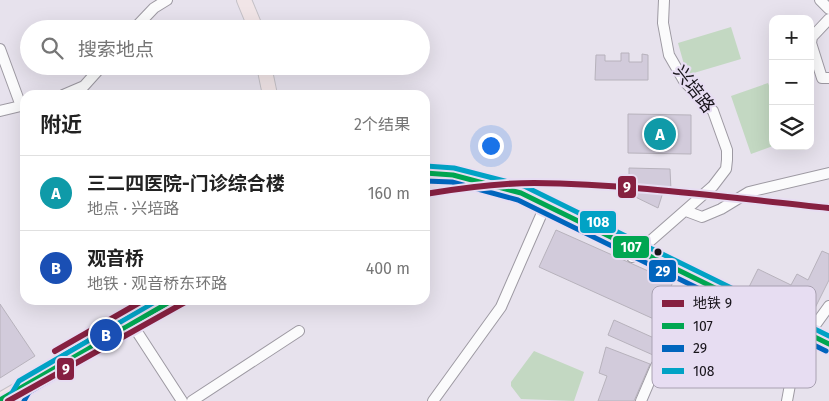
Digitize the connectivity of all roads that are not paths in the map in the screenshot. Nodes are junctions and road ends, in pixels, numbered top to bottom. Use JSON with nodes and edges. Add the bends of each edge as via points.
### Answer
{"nodes":[{"id":1,"x":167,"y":0,"type":"edge"},
{"id":2,"x":244,"y":0,"type":"edge"},
{"id":3,"x":664,"y":0,"type":"edge"},
{"id":4,"x":820,"y":0,"type":"edge"},
{"id":5,"x":829,"y":9,"type":"edge"},
{"id":6,"x":829,"y":19,"type":"edge"},
{"id":7,"x":143,"y":20,"type":"edge"},
{"id":8,"x":252,"y":20,"type":"edge"},
{"id":9,"x":0,"y":49,"type":"edge"},
{"id":10,"x":94,"y":75,"type":"edge"},
{"id":11,"x":266,"y":75,"type":"edge"},
{"id":12,"x":829,"y":78,"type":"edge"},
{"id":13,"x":75,"y":90,"type":"edge"},
{"id":14,"x":269,"y":90,"type":"edge"},
{"id":15,"x":20,"y":99,"type":"edge"},
{"id":16,"x":20,"y":107,"type":"edge"},
{"id":17,"x":0,"y":111,"type":"edge"},
{"id":18,"x":430,"y":173,"type":"edge"},
{"id":19,"x":829,"y":174,"type":"edge"},
{"id":20,"x":430,"y":182,"type":"edge"},
{"id":21,"x":686,"y":211,"type":"junction"},
{"id":22,"x":542,"y":213,"type":"junction"},
{"id":23,"x":636,"y":254,"type":"junction"},
{"id":24,"x":699,"y":286,"type":"edge"},
{"id":25,"x":164,"y":305,"type":"edge"},
{"id":26,"x":829,"y":306,"type":"edge"},
{"id":27,"x":132,"y":324,"type":"junction"},
{"id":28,"x":816,"y":325,"type":"edge"},
{"id":29,"x":299,"y":331,"type":"dead end"},
{"id":30,"x":816,"y":342,"type":"edge"},
{"id":31,"x":829,"y":344,"type":"edge"},
{"id":32,"x":816,"y":346,"type":"edge"},
{"id":33,"x":829,"y":353,"type":"edge"},
{"id":34,"x":652,"y":375,"type":"edge"},
{"id":35,"x":23,"y":387,"type":"junction"},
{"id":36,"x":789,"y":388,"type":"edge"},
{"id":37,"x":796,"y":388,"type":"edge"},
{"id":38,"x":0,"y":400,"type":"edge"},
{"id":39,"x":16,"y":401,"type":"edge"},
{"id":40,"x":182,"y":401,"type":"edge"},
{"id":41,"x":192,"y":401,"type":"edge"},
{"id":42,"x":433,"y":401,"type":"edge"},
{"id":43,"x":641,"y":401,"type":"edge"},
{"id":44,"x":787,"y":401,"type":"edge"},
{"id":45,"x":794,"y":401,"type":"edge"}],
"edges":[{"from":1,"to":7,"type":"street"},
{"from":2,"to":8,"type":"main road"},
{"from":3,"to":21,"type":"street","name":"兴培路","via":[[663,23],[669,55],[684,81],[713,111],[727,150],[726,169],[720,178]]},
{"from":4,"to":5,"type":"street"},
{"from":6,"to":12,"type":"street","via":[[812,37],[811,43],[822,78]]},
{"from":9,"to":15,"type":"street"},
{"from":10,"to":13,"type":"street","via":[[84,86]]},
{"from":11,"to":14,"type":"main road"},
{"from":16,"to":17,"type":"street"},
{"from":18,"to":23,"type":"main road","via":[[453,175],[521,193]]},
{"from":19,"to":21,"type":"street","via":[[749,192],[702,217]]},
{"from":20,"to":22,"type":"main road","via":[[518,201]]},
{"from":21,"to":23,"type":"street","name":"兴培路"},
{"from":22,"to":23,"type":"main road"},
{"from":22,"to":42,"type":"street","via":[[501,308]]},
{"from":23,"to":24,"type":"main road"},
{"from":25,"to":27,"type":"main road"},
{"from":26,"to":28,"type":"street"},
{"from":27,"to":35,"type":"main road"},
{"from":27,"to":40,"type":"street"},
{"from":29,"to":41,"type":"street"},
{"from":30,"to":31,"type":"main road"},
{"from":32,"to":33,"type":"main road"},
{"from":34,"to":43,"type":"street"},
{"from":35,"to":38,"type":"main road"},
{"from":35,"to":39,"type":"street"},
{"from":36,"to":44,"type":"street"},
{"from":37,"to":45,"type":"street"}]}
